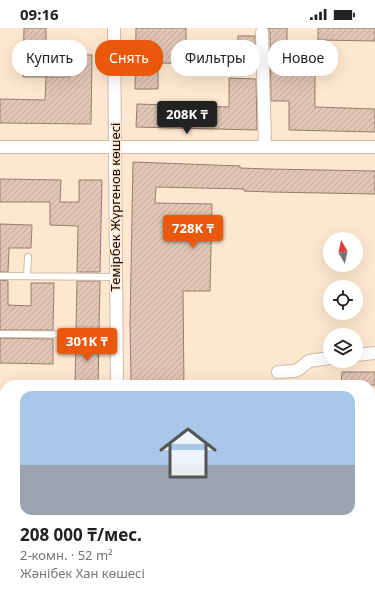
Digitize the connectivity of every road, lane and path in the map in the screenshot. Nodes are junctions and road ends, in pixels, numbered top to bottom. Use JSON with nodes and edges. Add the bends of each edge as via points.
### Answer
{"nodes":[{"id":1,"x":114,"y":28,"type":"edge"},
{"id":2,"x":262,"y":32,"type":"dead end"},
{"id":3,"x":115,"y":146,"type":"junction"},
{"id":4,"x":0,"y":147,"type":"edge"},
{"id":5,"x":265,"y":147,"type":"junction"},
{"id":6,"x":375,"y":147,"type":"edge"},
{"id":7,"x":28,"y":257,"type":"dead end"},
{"id":8,"x":0,"y":276,"type":"edge"},
{"id":9,"x":28,"y":276,"type":"junction"},
{"id":10,"x":116,"y":278,"type":"junction"},
{"id":11,"x":0,"y":334,"type":"edge"},
{"id":12,"x":116,"y":335,"type":"junction"},
{"id":13,"x":375,"y":353,"type":"edge"},
{"id":14,"x":363,"y":354,"type":"edge"},
{"id":15,"x":323,"y":359,"type":"edge"},
{"id":16,"x":278,"y":372,"type":"dead end"},
{"id":17,"x":117,"y":380,"type":"edge"}],
"edges":[{"from":1,"to":3,"type":"street","name":"Темірбек Жүргенов көшесі"},
{"from":2,"to":5,"type":"street"},
{"from":3,"to":4,"type":"street"},
{"from":3,"to":5,"type":"street"},
{"from":3,"to":10,"type":"street","name":"Темірбек Жүргенов көшесі"},
{"from":5,"to":6,"type":"street"},
{"from":7,"to":9,"type":"lane"},
{"from":8,"to":9,"type":"lane"},
{"from":9,"to":10,"type":"lane"},
{"from":10,"to":12,"type":"street","name":"Темірбек Жүргенов көшесі"},
{"from":11,"to":12,"type":"lane"},
{"from":12,"to":17,"type":"street","name":"Темірбек Жүргенов көшесі"},
{"from":13,"to":14,"type":"street"},
{"from":15,"to":16,"type":"street","via":[[309,361],[295,371]]}]}
